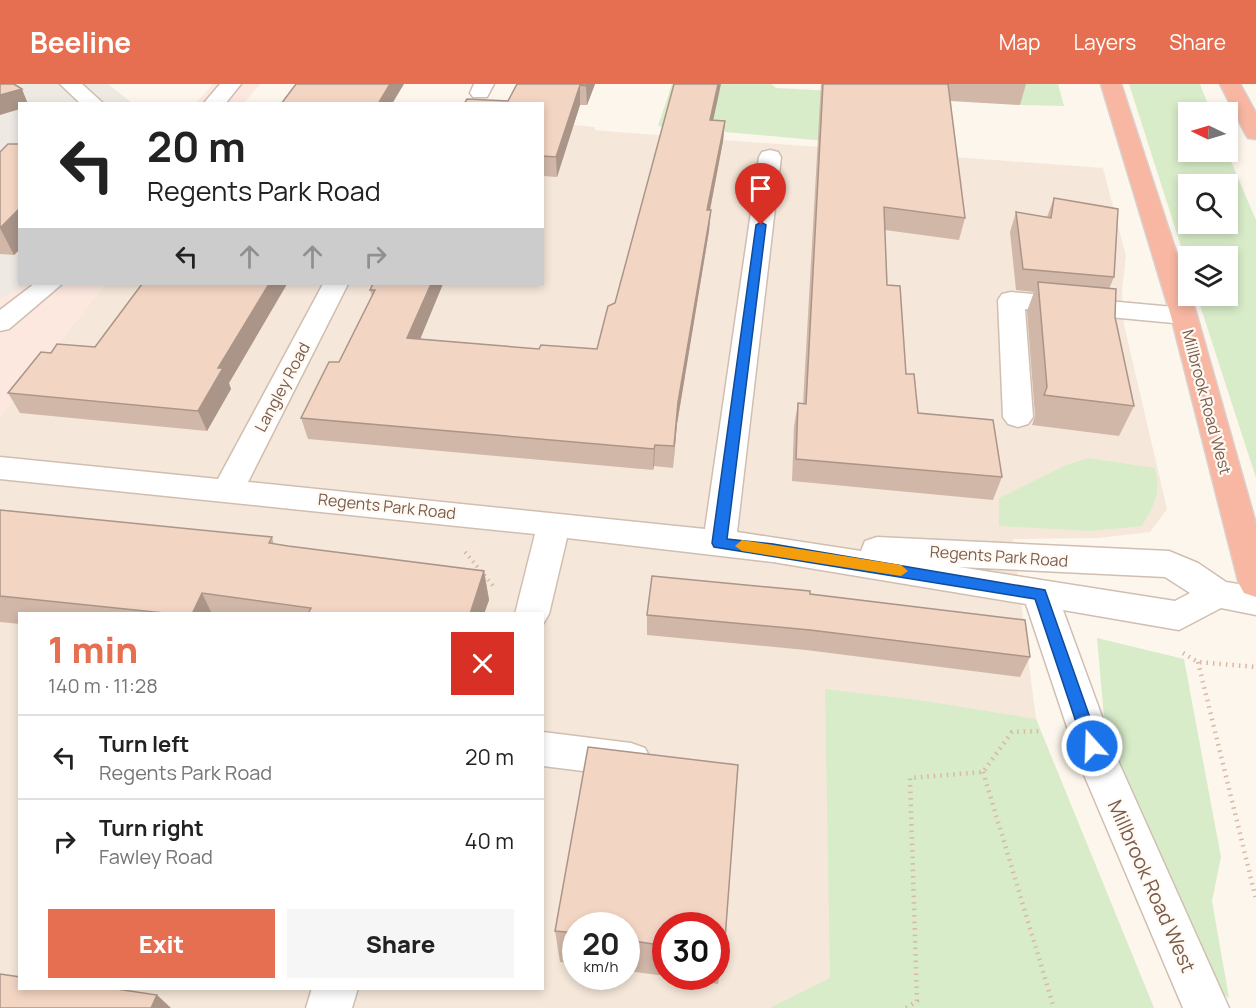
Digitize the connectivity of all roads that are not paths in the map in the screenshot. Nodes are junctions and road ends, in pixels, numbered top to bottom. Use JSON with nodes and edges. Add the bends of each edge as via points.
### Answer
{"nodes":[{"id":1,"x":70,"y":84,"type":"edge"},
{"id":2,"x":231,"y":84,"type":"edge"},
{"id":3,"x":1111,"y":84,"type":"edge"},
{"id":4,"x":1230,"y":84,"type":"edge"},
{"id":5,"x":92,"y":102,"type":"edge"},
{"id":6,"x":215,"y":102,"type":"edge"},
{"id":7,"x":1256,"y":133,"type":"edge"},
{"id":8,"x":770,"y":157,"type":"dead end"},
{"id":9,"x":49,"y":285,"type":"edge"},
{"id":10,"x":335,"y":285,"type":"edge"},
{"id":11,"x":12,"y":310,"type":"edge"},
{"id":12,"x":1184,"y":316,"type":"junction"},
{"id":13,"x":0,"y":323,"type":"edge"},
{"id":14,"x":1018,"y":417,"type":"dead end"},
{"id":15,"x":0,"y":468,"type":"edge"},
{"id":16,"x":228,"y":490,"type":"junction"},
{"id":17,"x":554,"y":524,"type":"junction"},
{"id":18,"x":719,"y":543,"type":"junction"},
{"id":19,"x":773,"y":549,"type":"junction"},
{"id":20,"x":1256,"y":584,"type":"edge"},
{"id":21,"x":1040,"y":594,"type":"junction"},
{"id":22,"x":1216,"y":594,"type":"junction"},
{"id":23,"x":1256,"y":601,"type":"edge"},
{"id":24,"x":532,"y":612,"type":"edge"},
{"id":25,"x":544,"y":749,"type":"edge"},
{"id":26,"x":666,"y":764,"type":"edge"},
{"id":27,"x":334,"y":990,"type":"edge"},
{"id":28,"x":329,"y":1008,"type":"edge"},
{"id":29,"x":1206,"y":1008,"type":"edge"}],
"edges":[{"from":1,"to":5,"type":"street"},
{"from":2,"to":6,"type":"street"},
{"from":3,"to":12,"type":"highway","name":"Millbrook Road West"},
{"from":4,"to":7,"type":"highway"},
{"from":8,"to":18,"type":"street"},
{"from":9,"to":11,"type":"street"},
{"from":10,"to":16,"type":"street","name":"Langley Road"},
{"from":11,"to":13,"type":"street"},
{"from":12,"to":14,"type":"street","via":[[1011,300]]},
{"from":12,"to":20,"type":"highway","name":"Millbrook Road West"},
{"from":15,"to":16,"type":"street","name":"Regents Park Road"},
{"from":16,"to":17,"type":"street","name":"Regents Park Road"},
{"from":17,"to":18,"type":"street","name":"Regents Park Road"},
{"from":17,"to":24,"type":"street"},
{"from":18,"to":19,"type":"street","name":"Regents Park Road"},
{"from":19,"to":21,"type":"street","name":"Regents Park Road"},
{"from":19,"to":22,"type":"street","name":"Regents Park Road","via":[[930,551],[1169,564]]},
{"from":21,"to":22,"type":"street","name":"Regents Park Road","via":[[1179,616]]},
{"from":21,"to":29,"type":"street","name":"Millbrook Road West","via":[[1117,807]]},
{"from":22,"to":23,"type":"street","name":"Regents Park Road"},
{"from":25,"to":26,"type":"street"},
{"from":27,"to":28,"type":"street"}]}
